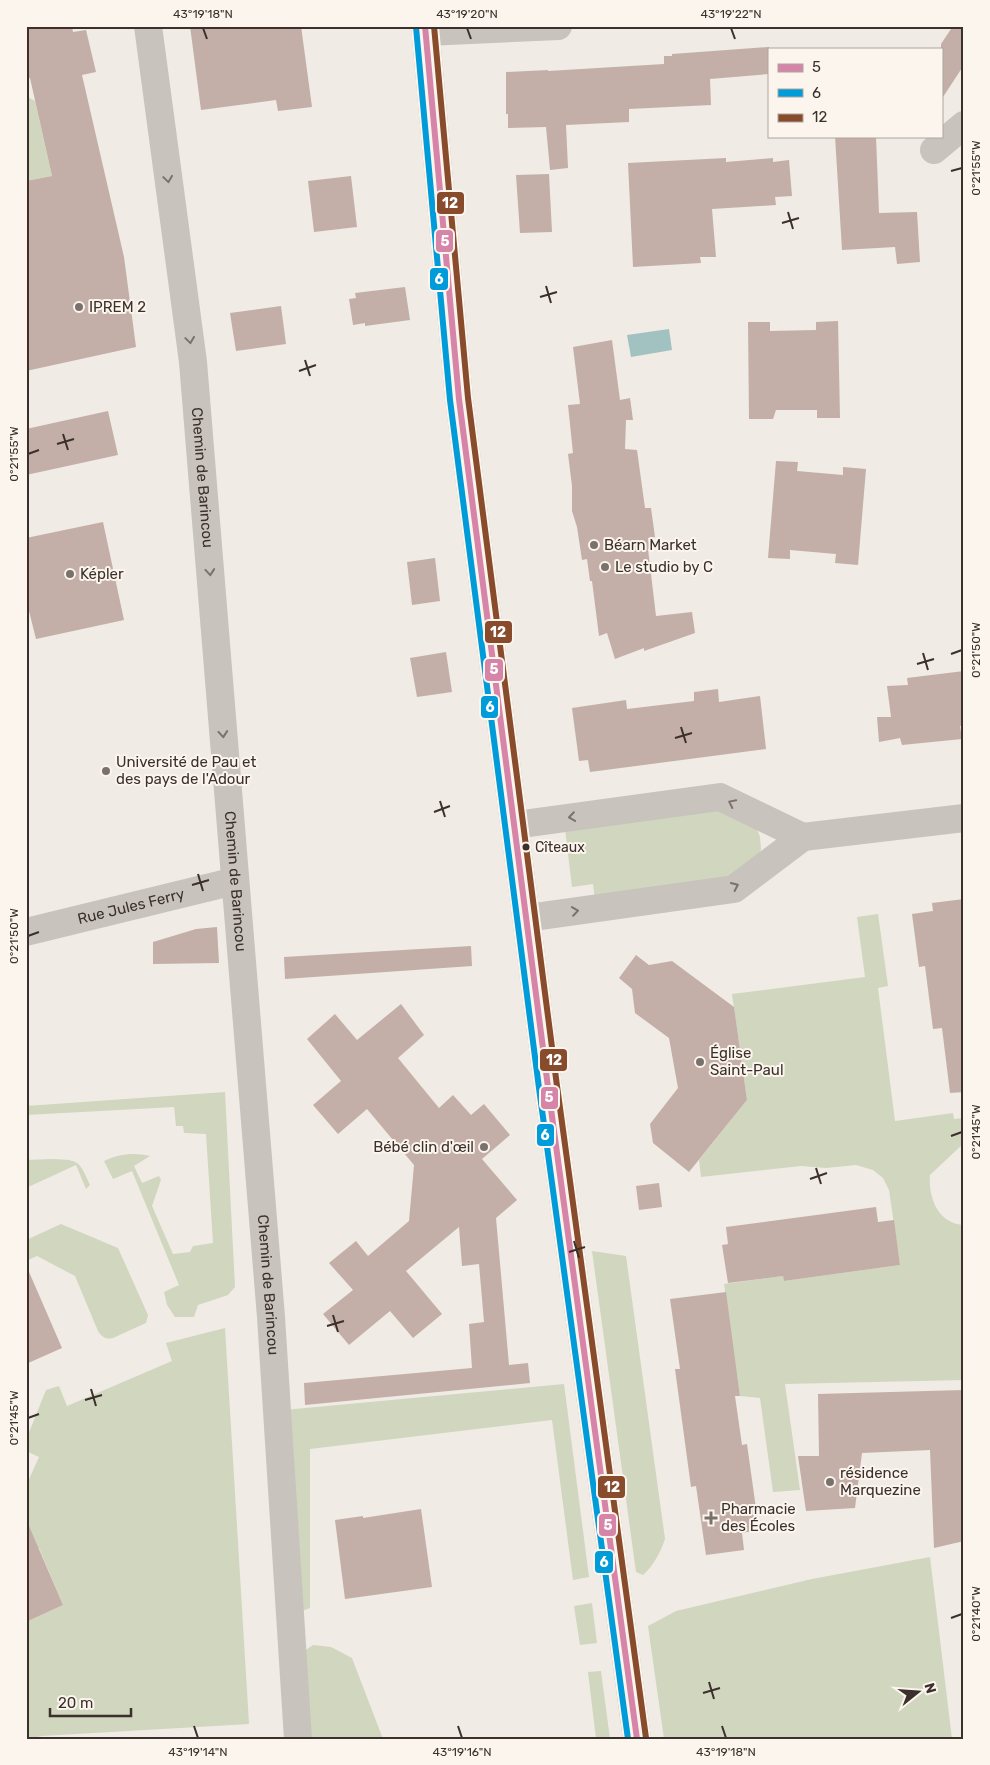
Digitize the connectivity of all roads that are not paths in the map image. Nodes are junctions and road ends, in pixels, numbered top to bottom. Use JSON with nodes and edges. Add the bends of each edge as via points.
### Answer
{"nodes":[{"id":1,"x":148,"y":26,"type":"edge"},
{"id":2,"x":558,"y":26,"type":"edge"},
{"id":3,"x":426,"y":29,"type":"edge"},
{"id":4,"x":964,"y":125,"type":"edge"},
{"id":5,"x":934,"y":150,"type":"dead end"},
{"id":6,"x":964,"y":818,"type":"edge"},
{"id":7,"x":515,"y":825,"type":"junction"},
{"id":8,"x":803,"y":837,"type":"junction"},
{"id":9,"x":235,"y":881,"type":"junction"},
{"id":10,"x":527,"y":918,"type":"junction"},
{"id":11,"x":26,"y":932,"type":"edge"},
{"id":12,"x":298,"y":1739,"type":"edge"},
{"id":13,"x":637,"y":1739,"type":"edge"}],
"edges":[{"from":1,"to":9,"type":"street","name":"Chemin de Barincou","one_way":true,"via":[[193,362]]},
{"from":2,"to":3,"type":"street"},
{"from":3,"to":7,"type":"main road","via":[[459,399]]},
{"from":4,"to":5,"type":"street"},
{"from":6,"to":8,"type":"street"},
{"from":8,"to":7,"type":"street","one_way":true,"via":[[720,797]]},
{"from":7,"to":10,"type":"main road"},
{"from":10,"to":8,"type":"street","one_way":true,"via":[[734,889]]},
{"from":9,"to":11,"type":"street","name":"Rue Jules Ferry"},
{"from":9,"to":12,"type":"street","name":"Chemin de Barincou","via":[[271,1317]]},
{"from":10,"to":13,"type":"main road"}]}
